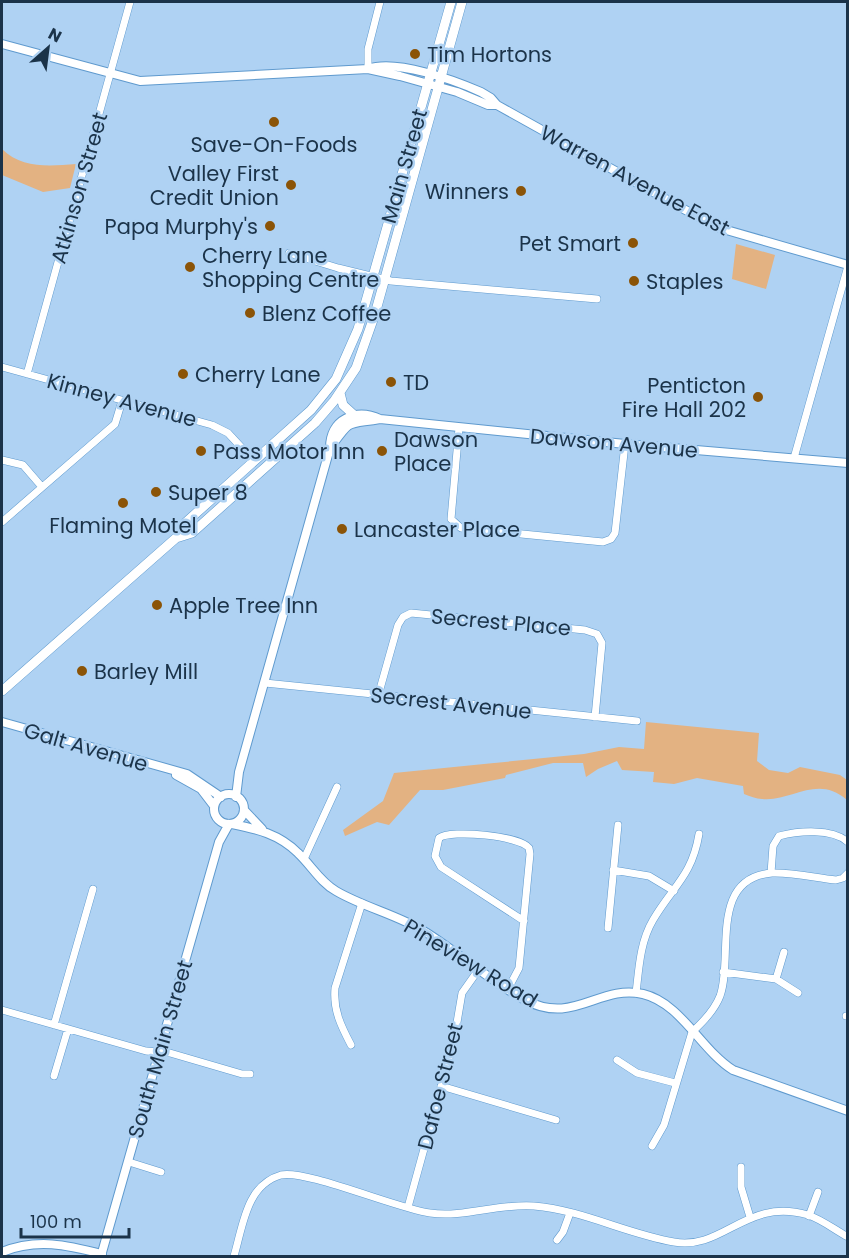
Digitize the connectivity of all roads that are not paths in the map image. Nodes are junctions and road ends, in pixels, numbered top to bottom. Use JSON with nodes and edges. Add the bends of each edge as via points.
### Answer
{"nodes":[{"id":1,"x":130,"y":2,"type":"edge"},
{"id":2,"x":380,"y":2,"type":"edge"},
{"id":3,"x":451,"y":2,"type":"edge"},
{"id":4,"x":462,"y":2,"type":"edge"},
{"id":5,"x":2,"y":44,"type":"edge"},
{"id":6,"x":368,"y":69,"type":"junction"},
{"id":7,"x":110,"y":75,"type":"junction"},
{"id":8,"x":428,"y":79,"type":"junction"},
{"id":9,"x":439,"y":82,"type":"junction"},
{"id":10,"x":289,"y":253,"type":"dead end"},
{"id":11,"x":848,"y":265,"type":"edge"},
{"id":12,"x":373,"y":277,"type":"junction"},
{"id":13,"x":384,"y":279,"type":"junction"},
{"id":14,"x":597,"y":299,"type":"dead end"},
{"id":15,"x":2,"y":367,"type":"edge"},
{"id":16,"x":27,"y":374,"type":"junction"},
{"id":17,"x":340,"y":393,"type":"junction"},
{"id":18,"x":122,"y":401,"type":"junction"},
{"id":19,"x":351,"y":418,"type":"junction"},
{"id":20,"x":459,"y":428,"type":"junction"},
{"id":21,"x":625,"y":444,"type":"junction"},
{"id":22,"x":794,"y":458,"type":"junction"},
{"id":23,"x":2,"y":460,"type":"edge"},
{"id":24,"x":254,"y":461,"type":"junction"},
{"id":25,"x":848,"y":463,"type":"edge"},
{"id":26,"x":261,"y":471,"type":"junction"},
{"id":27,"x":42,"y":487,"type":"junction"},
{"id":28,"x":2,"y":522,"type":"edge"},
{"id":29,"x":176,"y":538,"type":"junction"},
{"id":30,"x":265,"y":683,"type":"junction"},
{"id":31,"x":2,"y":691,"type":"edge"},
{"id":32,"x":378,"y":696,"type":"junction"},
{"id":33,"x":595,"y":717,"type":"junction"},
{"id":34,"x":637,"y":721,"type":"dead end"},
{"id":35,"x":2,"y":722,"type":"edge"},
{"id":36,"x":170,"y":771,"type":"junction"},
{"id":37,"x":239,"y":772,"type":"junction"},
{"id":38,"x":337,"y":787,"type":"dead end"},
{"id":39,"x":223,"y":796,"type":"junction"},
{"id":40,"x":236,"y":797,"type":"junction"},
{"id":41,"x":214,"y":806,"type":"junction"},
{"id":42,"x":244,"y":810,"type":"junction"},
{"id":43,"x":218,"y":820,"type":"junction"},
{"id":44,"x":231,"y":824,"type":"junction"},
{"id":45,"x":618,"y":825,"type":"dead end"},
{"id":46,"x":265,"y":832,"type":"junction"},
{"id":47,"x":699,"y":834,"type":"dead end"},
{"id":48,"x":219,"y":842,"type":"junction"},
{"id":49,"x":848,"y":842,"type":"edge"},
{"id":50,"x":304,"y":859,"type":"junction"},
{"id":51,"x":613,"y":870,"type":"junction"},
{"id":52,"x":771,"y":873,"type":"junction"},
{"id":53,"x":848,"y":873,"type":"edge"},
{"id":54,"x":93,"y":889,"type":"dead end"},
{"id":55,"x":674,"y":891,"type":"junction"},
{"id":56,"x":362,"y":903,"type":"junction"},
{"id":57,"x":524,"y":921,"type":"junction"},
{"id":58,"x":608,"y":928,"type":"dead end"},
{"id":59,"x":784,"y":952,"type":"dead end"},
{"id":60,"x":480,"y":969,"type":"junction"},
{"id":61,"x":723,"y":972,"type":"junction"},
{"id":62,"x":776,"y":979,"type":"junction"},
{"id":63,"x":508,"y":989,"type":"junction"},
{"id":64,"x":636,"y":993,"type":"junction"},
{"id":65,"x":798,"y":993,"type":"dead end"},
{"id":66,"x":2,"y":1010,"type":"edge"},
{"id":67,"x":54,"y":1025,"type":"junction"},
{"id":68,"x":68,"y":1029,"type":"junction"},
{"id":69,"x":692,"y":1032,"type":"junction"},
{"id":70,"x":351,"y":1045,"type":"dead end"},
{"id":71,"x":159,"y":1053,"type":"junction"},
{"id":72,"x":617,"y":1060,"type":"dead end"},
{"id":73,"x":250,"y":1074,"type":"dead end"},
{"id":74,"x":54,"y":1076,"type":"dead end"},
{"id":75,"x":675,"y":1083,"type":"junction"},
{"id":76,"x":441,"y":1086,"type":"junction"},
{"id":77,"x":848,"y":1111,"type":"edge"},
{"id":78,"x":556,"y":1120,"type":"dead end"},
{"id":79,"x":651,"y":1146,"type":"dead end"},
{"id":80,"x":129,"y":1162,"type":"junction"},
{"id":81,"x":741,"y":1167,"type":"dead end"},
{"id":82,"x":161,"y":1172,"type":"dead end"},
{"id":83,"x":818,"y":1192,"type":"dead end"},
{"id":84,"x":408,"y":1207,"type":"junction"},
{"id":85,"x":570,"y":1213,"type":"junction"},
{"id":86,"x":750,"y":1216,"type":"junction"},
{"id":87,"x":809,"y":1216,"type":"junction"},
{"id":88,"x":848,"y":1237,"type":"edge"},
{"id":89,"x":557,"y":1240,"type":"dead end"},
{"id":90,"x":2,"y":1252,"type":"edge"},
{"id":91,"x":104,"y":1256,"type":"edge"},
{"id":92,"x":234,"y":1257,"type":"edge"}],
"edges":[{"from":1,"to":7,"type":"street","name":"Atkinson Street"},
{"from":2,"to":6,"type":"street","via":[[368,50]]},
{"from":3,"to":8,"type":"main road","name":"Main Street"},
{"from":4,"to":9,"type":"main road","name":"Main Street"},
{"from":5,"to":7,"type":"street","name":"Warren Avenue East"},
{"from":6,"to":7,"type":"street","name":"Warren Avenue East","via":[[140,81]]},
{"from":6,"to":8,"type":"street","name":"Warren Avenue East"},
{"from":7,"to":16,"type":"street","name":"Atkinson Street"},
{"from":8,"to":9,"type":"street","name":"Warren Avenue East"},
{"from":8,"to":12,"type":"main road","name":"Main Street"},
{"from":9,"to":11,"type":"street","name":"Warren Avenue East","via":[[496,105],[716,227]]},
{"from":9,"to":13,"type":"main road","name":"Main Street"},
{"from":10,"to":12,"type":"street"},
{"from":11,"to":22,"type":"street"},
{"from":12,"to":13,"type":"street"},
{"from":12,"to":24,"type":"main road","name":"Main Street","via":[[350,352],[324,395]]},
{"from":13,"to":14,"type":"street"},
{"from":13,"to":17,"type":"main road","name":"Main Street","via":[[356,368]]},
{"from":15,"to":16,"type":"street","name":"Kinney Avenue"},
{"from":16,"to":18,"type":"street","name":"Kinney Avenue"},
{"from":17,"to":19,"type":"main road"},
{"from":17,"to":26,"type":"main road","name":"Main Street","via":[[321,418]]},
{"from":18,"to":24,"type":"street","name":"Kinney Avenue","via":[[221,429]]},
{"from":18,"to":27,"type":"street","via":[[115,424]]},
{"from":19,"to":20,"type":"street","name":"Dawson Avenue","via":[[369,414],[380,419]]},
{"from":19,"to":30,"type":"street","via":[[333,431]]},
{"from":20,"to":21,"type":"street","name":"Dawson Avenue"},
{"from":20,"to":21,"type":"street","via":[[451,519],[461,528],[502,533],[603,542],[611,539],[615,533]]},
{"from":21,"to":22,"type":"street","name":"Dawson Avenue"},
{"from":22,"to":25,"type":"street","name":"Dawson Avenue"},
{"from":23,"to":27,"type":"street","via":[[23,465]]},
{"from":24,"to":26,"type":"street","name":"Kinney Avenue"},
{"from":24,"to":29,"type":"main road","name":"Main Street","via":[[184,524]]},
{"from":26,"to":29,"type":"main road","name":"Main Street","via":[[192,533]]},
{"from":27,"to":28,"type":"street"},
{"from":29,"to":31,"type":"main road"},
{"from":30,"to":32,"type":"street","name":"Secrest Avenue"},
{"from":30,"to":37,"type":"street"},
{"from":32,"to":33,"type":"street","name":"Secrest Avenue"},
{"from":32,"to":33,"type":"street","name":"Secrest Place","via":[[398,625],[411,613],[597,634],[602,643]]},
{"from":33,"to":34,"type":"street","name":"Secrest Avenue"},
{"from":35,"to":36,"type":"street","name":"Galt Avenue"},
{"from":36,"to":39,"type":"street","name":"Galt Avenue","via":[[187,774]]},
{"from":36,"to":41,"type":"street","name":"Galt Avenue","via":[[201,789]]},
{"from":37,"to":39,"type":"street"},
{"from":37,"to":40,"type":"street"},
{"from":38,"to":50,"type":"street"},
{"from":39,"to":40,"type":"street"},
{"from":39,"to":41,"type":"street"},
{"from":40,"to":42,"type":"street"},
{"from":41,"to":43,"type":"street"},
{"from":42,"to":44,"type":"street","via":[[239,820]]},
{"from":42,"to":46,"type":"street","name":"Pineview Road"},
{"from":43,"to":44,"type":"street"},
{"from":43,"to":48,"type":"street","name":"South Main Street"},
{"from":44,"to":46,"type":"street","name":"Pineview Road"},
{"from":44,"to":48,"type":"street","name":"South Main Street"},
{"from":45,"to":51,"type":"street"},
{"from":46,"to":50,"type":"street","name":"Pineview Road","via":[[289,844]]},
{"from":47,"to":55,"type":"street","via":[[689,869]]},
{"from":48,"to":71,"type":"street","name":"South Main Street"},
{"from":49,"to":52,"type":"street","via":[[842,837],[814,832],[779,836],[773,846]]},
{"from":50,"to":56,"type":"street","name":"Pineview Road","via":[[330,887]]},
{"from":51,"to":55,"type":"street","via":[[649,876]]},
{"from":51,"to":58,"type":"street"},
{"from":52,"to":53,"type":"street","via":[[836,880]]},
{"from":52,"to":61,"type":"street","via":[[749,881],[737,891],[730,905]]},
{"from":54,"to":67,"type":"street"},
{"from":55,"to":64,"type":"street","via":[[646,935]]},
{"from":56,"to":60,"type":"street","name":"Pineview Road","via":[[417,927]]},
{"from":56,"to":70,"type":"street","via":[[333,1003]]},
{"from":57,"to":57,"type":"street","via":[[530,854],[525,842],[450,833],[439,838],[435,856],[441,867]]},
{"from":57,"to":63,"type":"street","via":[[519,968]]},
{"from":59,"to":62,"type":"street"},
{"from":60,"to":63,"type":"street","name":"Pineview Road"},
{"from":60,"to":76,"type":"street","name":"Dafoe Street","via":[[462,993]]},
{"from":61,"to":62,"type":"street"},
{"from":61,"to":69,"type":"street","via":[[720,996]]},
{"from":62,"to":65,"type":"street"},
{"from":63,"to":64,"type":"street","name":"Pineview Road","via":[[537,1005],[558,1009],[582,1006],[616,994]]},
{"from":64,"to":69,"type":"street","via":[[662,1003]]},
{"from":66,"to":67,"type":"street"},
{"from":67,"to":68,"type":"street"},
{"from":68,"to":71,"type":"street"},
{"from":68,"to":74,"type":"street"},
{"from":69,"to":75,"type":"street"},
{"from":69,"to":77,"type":"street","via":[[733,1070]]},
{"from":71,"to":73,"type":"street"},
{"from":71,"to":80,"type":"street","name":"South Main Street"},
{"from":72,"to":75,"type":"street","via":[[637,1073]]},
{"from":75,"to":79,"type":"street","via":[[664,1125]]},
{"from":76,"to":78,"type":"street"},
{"from":76,"to":84,"type":"street","name":"Dafoe Street"},
{"from":80,"to":82,"type":"street"},
{"from":80,"to":91,"type":"street","name":"South Main Street"},
{"from":81,"to":86,"type":"street","via":[[741,1187]]},
{"from":83,"to":87,"type":"street"},
{"from":84,"to":85,"type":"street","via":[[431,1213],[532,1206]]},
{"from":84,"to":92,"type":"street","via":[[303,1178],[279,1176],[260,1185],[251,1198]]},
{"from":85,"to":86,"type":"street","via":[[679,1243],[713,1237]]},
{"from":85,"to":89,"type":"street"},
{"from":86,"to":87,"type":"street","via":[[785,1211]]},
{"from":87,"to":88,"type":"street"},
{"from":90,"to":91,"type":"street","via":[[27,1244],[48,1243]]}]}
